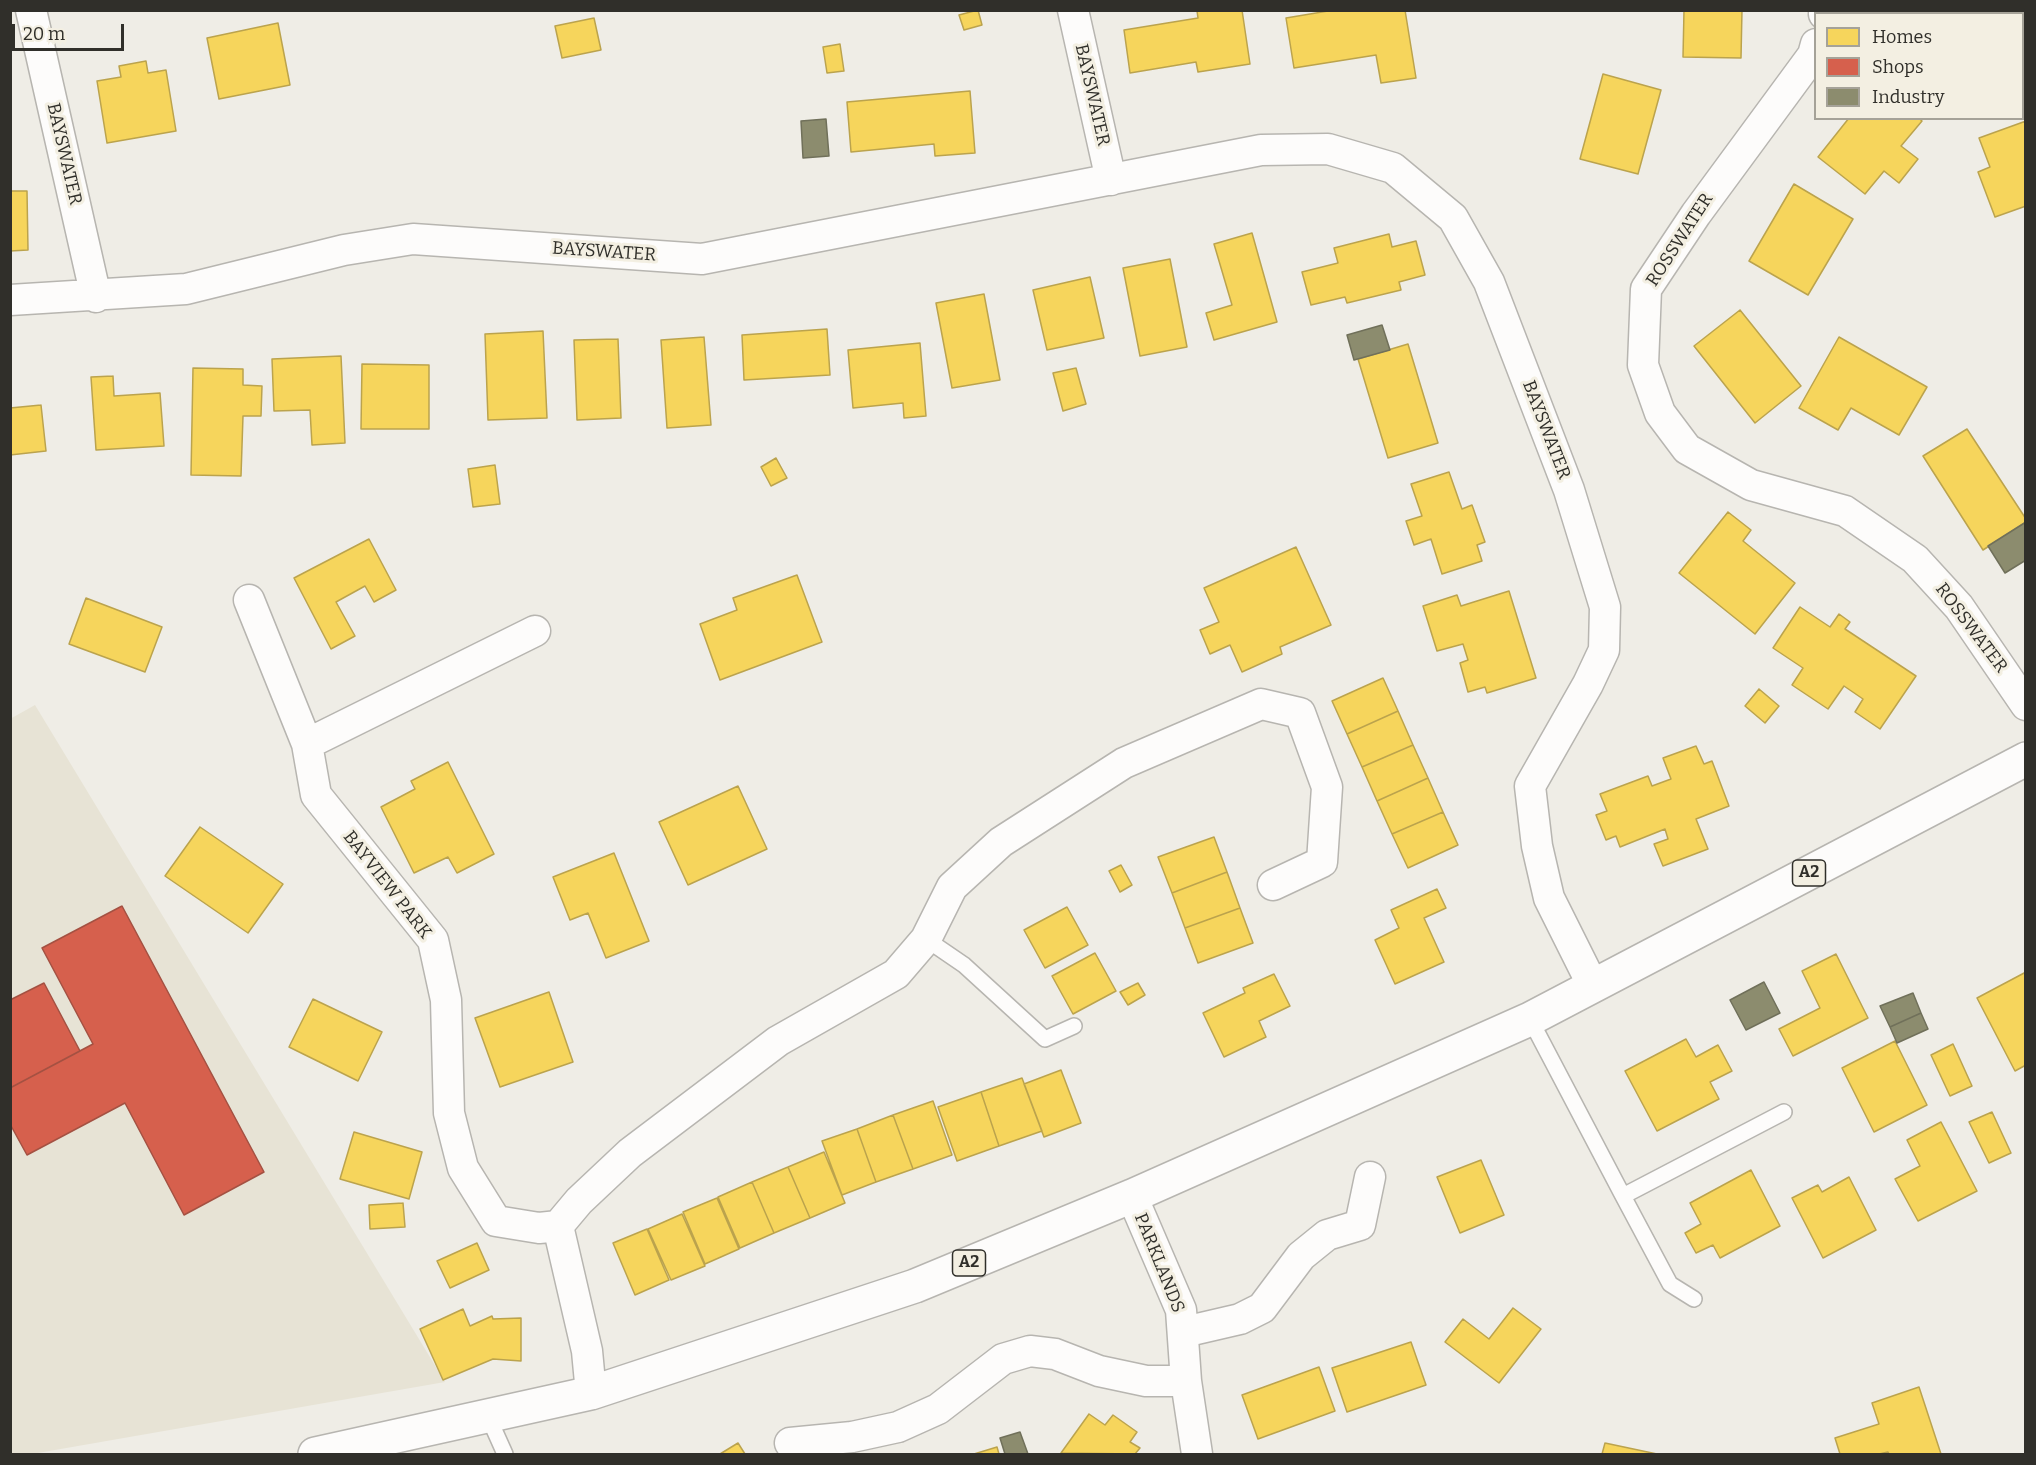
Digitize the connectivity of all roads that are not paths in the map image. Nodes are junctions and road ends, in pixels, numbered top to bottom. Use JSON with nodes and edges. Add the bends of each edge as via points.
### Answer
{"nodes":[{"id":1,"x":31,"y":10,"type":"edge"},
{"id":2,"x":1073,"y":10,"type":"edge"},
{"id":3,"x":1814,"y":50,"type":"edge"},
{"id":4,"x":1111,"y":180,"type":"junction"},
{"id":5,"x":96,"y":297,"type":"junction"},
{"id":6,"x":10,"y":300,"type":"edge"},
{"id":7,"x":249,"y":600,"type":"dead end"},
{"id":8,"x":535,"y":632,"type":"dead end"},
{"id":9,"x":2025,"y":705,"type":"edge"},
{"id":10,"x":308,"y":744,"type":"junction"},
{"id":11,"x":2025,"y":759,"type":"edge"},
{"id":12,"x":1274,"y":885,"type":"dead end"},
{"id":13,"x":926,"y":939,"type":"junction"},
{"id":14,"x":1593,"y":986,"type":"junction"},
{"id":15,"x":1530,"y":1019,"type":"junction"},
{"id":16,"x":1074,"y":1026,"type":"dead end"},
{"id":17,"x":1784,"y":1112,"type":"dead end"},
{"id":18,"x":1370,"y":1177,"type":"dead end"},
{"id":19,"x":1132,"y":1196,"type":"junction"},
{"id":20,"x":1623,"y":1196,"type":"junction"},
{"id":21,"x":558,"y":1226,"type":"junction"},
{"id":22,"x":1694,"y":1299,"type":"dead end"},
{"id":23,"x":1184,"y":1332,"type":"junction"},
{"id":24,"x":1186,"y":1381,"type":"junction"},
{"id":25,"x":591,"y":1393,"type":"junction"},
{"id":26,"x":488,"y":1416,"type":"junction"},
{"id":27,"x":790,"y":1443,"type":"dead end"},
{"id":28,"x":822,"y":1447,"type":"edge"},
{"id":29,"x":315,"y":1455,"type":"edge"},
{"id":30,"x":506,"y":1455,"type":"edge"},
{"id":31,"x":1197,"y":1455,"type":"edge"}],
"edges":[{"from":1,"to":5,"type":"street","name":"BAYSWATER"},
{"from":2,"to":4,"type":"street","name":"BAYSWATER"},
{"from":3,"to":9,"type":"street","name":"ROSSWATER","via":[[1646,289],[1643,365],[1660,413],[1687,449],[1751,485],[1845,510],[1915,558],[1959,607]]},
{"from":4,"to":5,"type":"street","name":"BAYSWATER","via":[[702,259],[413,239],[344,250],[186,289]]},
{"from":4,"to":14,"type":"street","name":"BAYSWATER","via":[[1261,150],[1328,149],[1393,168],[1453,218],[1489,282],[1569,490],[1605,607],[1604,650],[1530,786],[1537,846],[1549,898]]},
{"from":5,"to":6,"type":"street","name":"BAYSWATER"},
{"from":7,"to":10,"type":"street","name":"BAYVIEW PARK"},
{"from":8,"to":10,"type":"street"},
{"from":10,"to":21,"type":"street","name":"BAYVIEW PARK","via":[[316,795],[433,940],[446,1000],[449,1113],[463,1168],[496,1221],[539,1228]]},
{"from":11,"to":14,"type":"highway","number":"A2"},
{"from":12,"to":13,"type":"street","via":[[1322,862],[1326,787],[1300,713],[1261,704],[1124,763],[1001,842],[952,886]]},
{"from":13,"to":16,"type":"lane","via":[[964,964],[1046,1039]]},
{"from":13,"to":21,"type":"street","via":[[896,975],[778,1041],[630,1154]]},
{"from":14,"to":15,"type":"highway","number":"A2"},
{"from":15,"to":19,"type":"highway","number":"A2"},
{"from":15,"to":20,"type":"lane"},
{"from":17,"to":20,"type":"lane"},
{"from":18,"to":23,"type":"street","name":"PARKLANDS","via":[[1360,1225],[1327,1234],[1301,1256],[1262,1308],[1240,1319]]},
{"from":19,"to":23,"type":"street","name":"PARKLANDS","via":[[1181,1310]]},
{"from":19,"to":25,"type":"highway","number":"A2","via":[[915,1286]]},
{"from":20,"to":22,"type":"lane","via":[[1670,1284]]},
{"from":21,"to":25,"type":"street","via":[[587,1351]]},
{"from":23,"to":24,"type":"street","name":"PARKLANDS"},
{"from":24,"to":28,"type":"street","via":[[1146,1381],[1099,1371],[1055,1354],[1030,1351],[1003,1359],[938,1409],[898,1427]]},
{"from":24,"to":31,"type":"street","name":"PARKLANDS"},
{"from":25,"to":26,"type":"highway","number":"A2"},
{"from":26,"to":29,"type":"highway","number":"A2"},
{"from":26,"to":30,"type":"lane"},
{"from":27,"to":28,"type":"street"}]}
